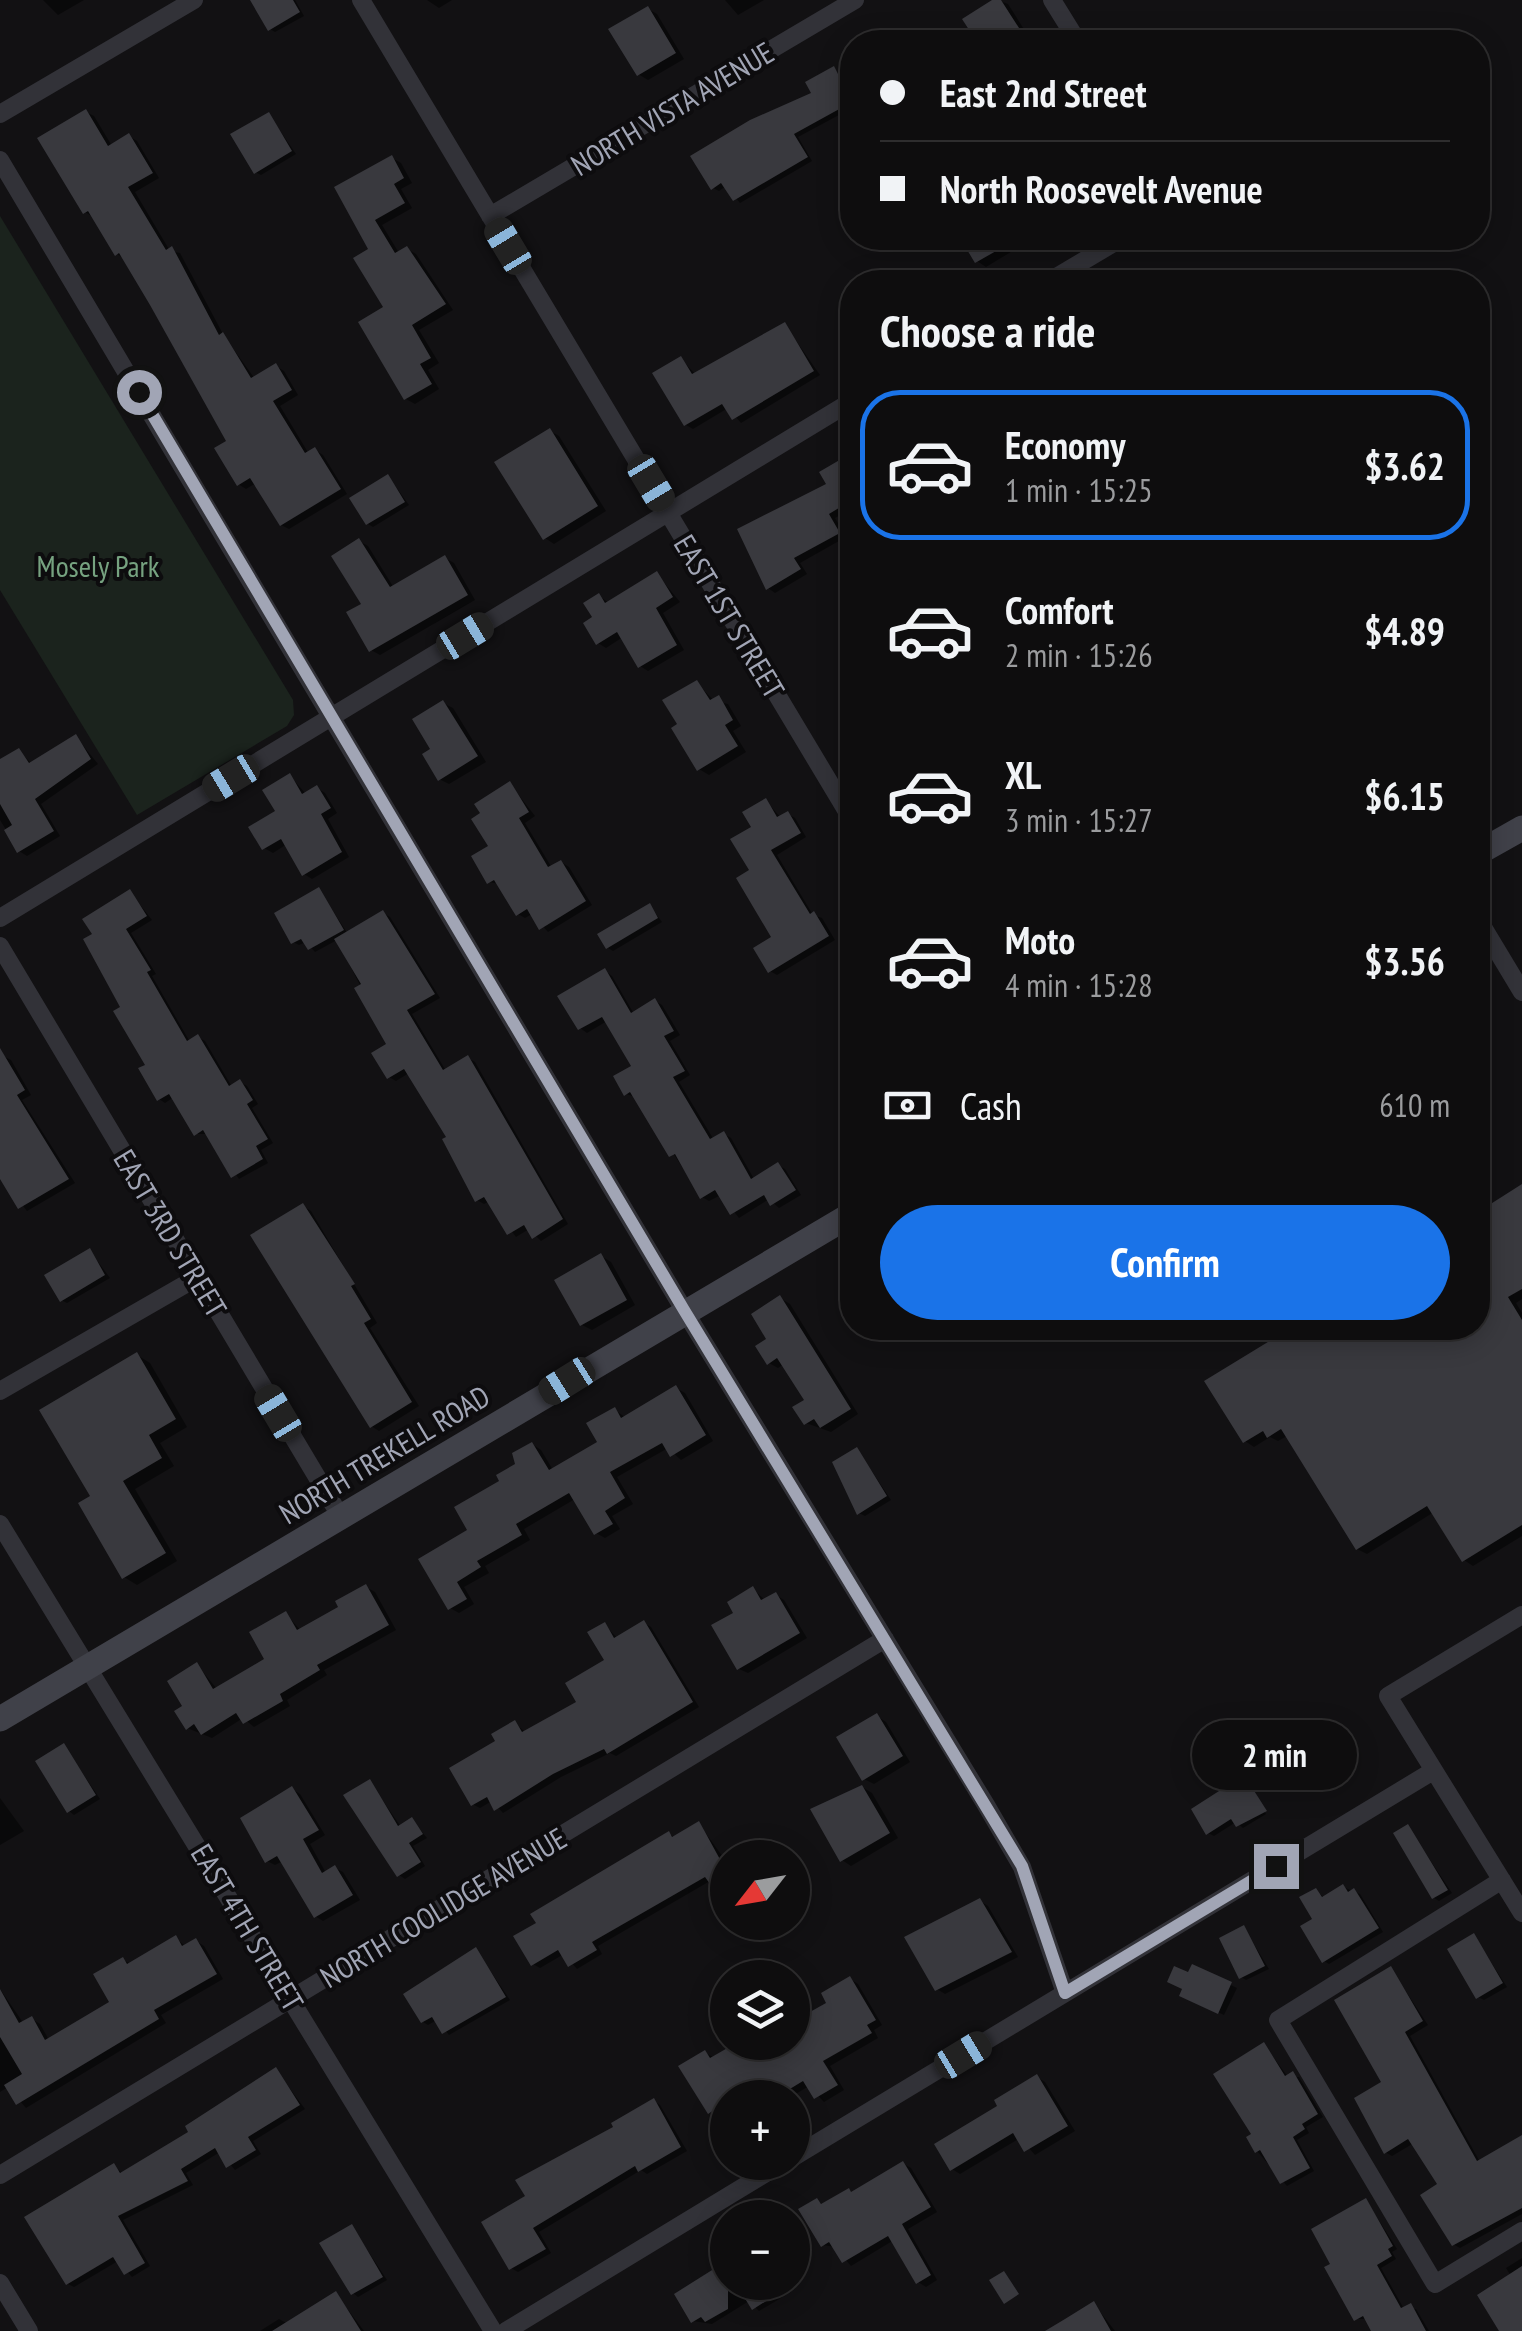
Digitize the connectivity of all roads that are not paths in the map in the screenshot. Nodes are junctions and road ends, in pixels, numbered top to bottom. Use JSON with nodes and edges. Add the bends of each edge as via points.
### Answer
{"nodes":[{"id":1,"x":194,"y":0,"type":"edge"},
{"id":2,"x":361,"y":0,"type":"edge"},
{"id":3,"x":854,"y":0,"type":"edge"},
{"id":4,"x":1052,"y":0,"type":"edge"},
{"id":5,"x":1071,"y":30,"type":"edge"},
{"id":6,"x":0,"y":114,"type":"edge"},
{"id":7,"x":0,"y":160,"type":"edge"},
{"id":8,"x":490,"y":216,"type":"junction"},
{"id":9,"x":1102,"y":250,"type":"edge"},
{"id":10,"x":1068,"y":270,"type":"edge"},
{"id":11,"x":840,"y":408,"type":"edge"},
{"id":12,"x":668,"y":512,"type":"junction"},
{"id":13,"x":333,"y":716,"type":"junction"},
{"id":14,"x":840,"y":795,"type":"edge"},
{"id":15,"x":1522,"y":828,"type":"edge"},
{"id":16,"x":1490,"y":847,"type":"edge"},
{"id":17,"x":0,"y":918,"type":"edge"},
{"id":18,"x":1490,"y":939,"type":"edge"},
{"id":19,"x":0,"y":946,"type":"edge"},
{"id":20,"x":1522,"y":992,"type":"edge"},
{"id":21,"x":840,"y":1221,"type":"edge"},
{"id":22,"x":198,"y":1277,"type":"junction"},
{"id":23,"x":684,"y":1310,"type":"junction"},
{"id":24,"x":0,"y":1391,"type":"edge"},
{"id":25,"x":342,"y":1519,"type":"junction"},
{"id":26,"x":0,"y":1524,"type":"edge"},
{"id":27,"x":1522,"y":1614,"type":"edge"},
{"id":28,"x":885,"y":1640,"type":"junction"},
{"id":29,"x":90,"y":1666,"type":"junction"},
{"id":30,"x":0,"y":1719,"type":"edge"},
{"id":31,"x":1432,"y":1771,"type":"junction"},
{"id":32,"x":1502,"y":1880,"type":"junction"},
{"id":33,"x":1522,"y":1914,"type":"edge"},
{"id":34,"x":1065,"y":1993,"type":"junction"},
{"id":35,"x":291,"y":1999,"type":"junction"},
{"id":36,"x":810,"y":2147,"type":"edge"},
{"id":37,"x":0,"y":2175,"type":"edge"},
{"id":38,"x":754,"y":2180,"type":"edge"},
{"id":39,"x":1522,"y":2231,"type":"edge"},
{"id":40,"x":0,"y":2283,"type":"edge"},
{"id":41,"x":29,"y":2331,"type":"edge"},
{"id":42,"x":493,"y":2331,"type":"edge"},
{"id":43,"x":506,"y":2331,"type":"edge"}],
"edges":[{"from":1,"to":6,"type":"street"},
{"from":2,"to":8,"type":"street","name":"EAST 1ST STREET"},
{"from":3,"to":8,"type":"street","name":"NORTH VISTA AVENUE"},
{"from":4,"to":5,"type":"street"},
{"from":7,"to":13,"type":"street"},
{"from":8,"to":12,"type":"street","name":"EAST 1ST STREET"},
{"from":9,"to":10,"type":"street"},
{"from":11,"to":12,"type":"street"},
{"from":12,"to":13,"type":"street"},
{"from":12,"to":14,"type":"street","name":"EAST 1ST STREET"},
{"from":13,"to":17,"type":"street"},
{"from":13,"to":23,"type":"street"},
{"from":15,"to":16,"type":"main road"},
{"from":18,"to":20,"type":"street"},
{"from":19,"to":22,"type":"street","name":"EAST 3RD STREET"},
{"from":21,"to":23,"type":"main road","name":"NORTH TREKELL ROAD"},
{"from":22,"to":24,"type":"street"},
{"from":22,"to":25,"type":"street","name":"EAST 3RD STREET"},
{"from":23,"to":25,"type":"main road","name":"NORTH TREKELL ROAD"},
{"from":23,"to":28,"type":"street"},
{"from":25,"to":29,"type":"main road","name":"NORTH TREKELL ROAD"},
{"from":26,"to":29,"type":"street","name":"EAST 4TH STREET"},
{"from":27,"to":31,"type":"street","via":[[1388,1696]]},
{"from":28,"to":34,"type":"street","via":[[1022,1866]]},
{"from":28,"to":35,"type":"street","name":"NORTH COOLIDGE AVENUE"},
{"from":29,"to":30,"type":"main road","name":"NORTH TREKELL ROAD"},
{"from":29,"to":35,"type":"street","name":"EAST 4TH STREET"},
{"from":31,"to":32,"type":"street"},
{"from":31,"to":34,"type":"street"},
{"from":32,"to":33,"type":"street"},
{"from":32,"to":39,"type":"street","via":[[1278,2020],[1435,2284]]},
{"from":34,"to":36,"type":"street"},
{"from":35,"to":37,"type":"street","name":"NORTH COOLIDGE AVENUE"},
{"from":35,"to":42,"type":"street","name":"EAST 4TH STREET"},
{"from":38,"to":43,"type":"street"},
{"from":40,"to":41,"type":"street"}]}
